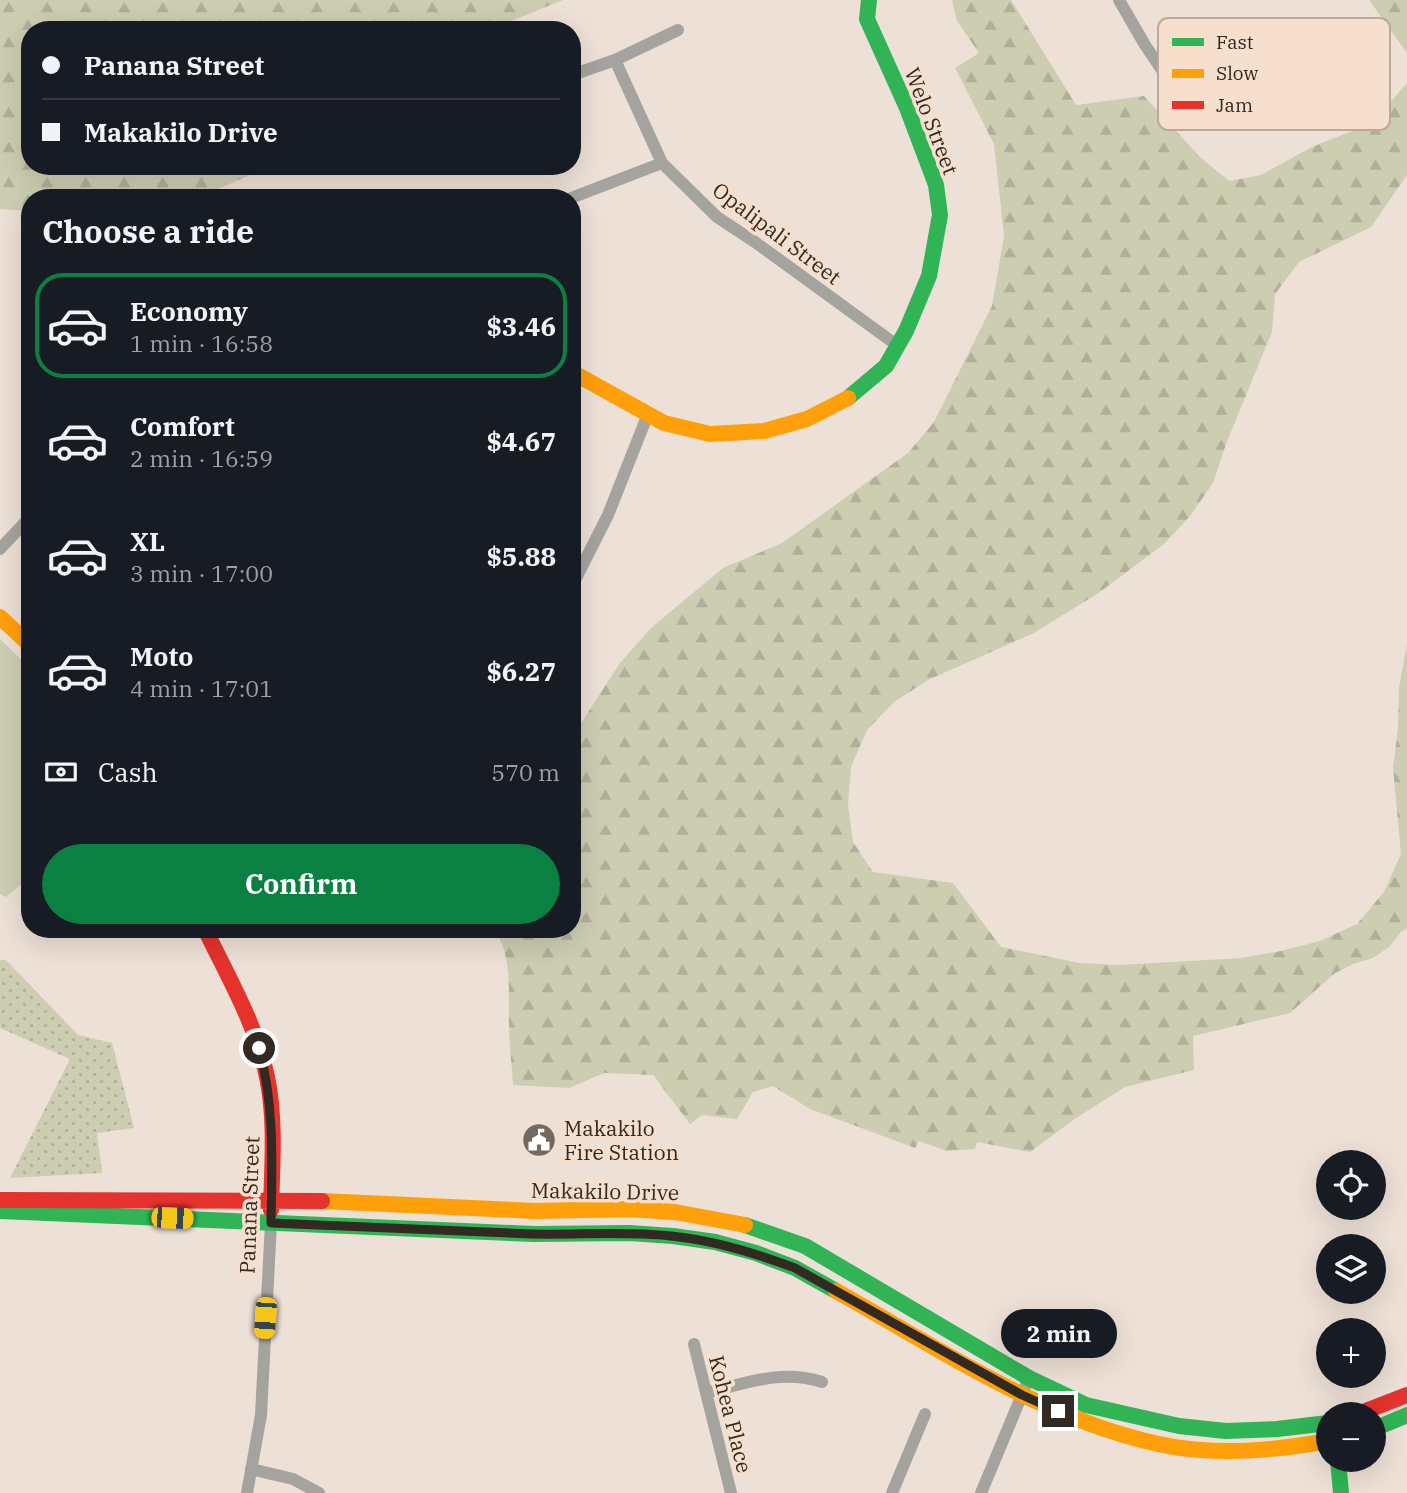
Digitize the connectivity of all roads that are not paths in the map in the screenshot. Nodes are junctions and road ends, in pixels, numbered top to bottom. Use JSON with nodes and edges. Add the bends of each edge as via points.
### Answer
{"nodes":[{"id":1,"x":869,"y":0,"type":"edge"},
{"id":2,"x":1119,"y":0,"type":"edge"},
{"id":3,"x":678,"y":30,"type":"dead end"},
{"id":4,"x":615,"y":60,"type":"junction"},
{"id":5,"x":1158,"y":64,"type":"edge"},
{"id":6,"x":581,"y":72,"type":"edge"},
{"id":7,"x":662,"y":163,"type":"junction"},
{"id":8,"x":581,"y":194,"type":"edge"},
{"id":9,"x":898,"y":346,"type":"junction"},
{"id":10,"x":581,"y":377,"type":"edge"},
{"id":11,"x":648,"y":414,"type":"junction"},
{"id":12,"x":21,"y":527,"type":"edge"},
{"id":13,"x":0,"y":549,"type":"edge"},
{"id":14,"x":581,"y":568,"type":"edge"},
{"id":15,"x":0,"y":617,"type":"edge"},
{"id":16,"x":21,"y":637,"type":"edge"},
{"id":17,"x":209,"y":938,"type":"edge"},
{"id":18,"x":271,"y":1198,"type":"junction"},
{"id":19,"x":0,"y":1200,"type":"edge"},
{"id":20,"x":0,"y":1211,"type":"edge"},
{"id":21,"x":535,"y":1211,"type":"junction"},
{"id":22,"x":271,"y":1223,"type":"junction"},
{"id":23,"x":534,"y":1234,"type":"junction"},
{"id":24,"x":694,"y":1344,"type":"dead end"},
{"id":25,"x":1029,"y":1378,"type":"junction"},
{"id":26,"x":822,"y":1382,"type":"dead end"},
{"id":27,"x":706,"y":1393,"type":"junction"},
{"id":28,"x":1022,"y":1395,"type":"junction"},
{"id":29,"x":1407,"y":1395,"type":"edge"},
{"id":30,"x":1386,"y":1403,"type":"edge"},
{"id":31,"x":925,"y":1414,"type":"dead end"},
{"id":32,"x":1407,"y":1415,"type":"edge"},
{"id":33,"x":1316,"y":1424,"type":"edge"},
{"id":34,"x":1386,"y":1424,"type":"edge"},
{"id":35,"x":1316,"y":1443,"type":"edge"},
{"id":36,"x":251,"y":1469,"type":"junction"},
{"id":37,"x":1339,"y":1472,"type":"edge"},
{"id":38,"x":247,"y":1493,"type":"edge"},
{"id":39,"x":318,"y":1493,"type":"edge"},
{"id":40,"x":731,"y":1493,"type":"edge"},
{"id":41,"x":892,"y":1493,"type":"edge"},
{"id":42,"x":981,"y":1493,"type":"edge"},
{"id":43,"x":1341,"y":1493,"type":"edge"}],
"edges":[{"from":1,"to":9,"type":"main road","name":"Welo Street","via":[[867,19],[936,185],[940,215],[929,276]]},
{"from":2,"to":5,"type":"street"},
{"from":3,"to":4,"type":"street"},
{"from":4,"to":6,"type":"street"},
{"from":4,"to":7,"type":"street","name":"Opalipali Street"},
{"from":7,"to":8,"type":"street"},
{"from":7,"to":9,"type":"street","name":"Opalipali Street","via":[[717,217]]},
{"from":9,"to":11,"type":"main road","name":"Welo Street","via":[[886,366],[849,398],[807,419],[764,430],[710,434],[664,423]]},
{"from":10,"to":11,"type":"main road","name":"Welo Street"},
{"from":11,"to":14,"type":"street","via":[[608,515]]},
{"from":12,"to":13,"type":"street"},
{"from":15,"to":16,"type":"main road"},
{"from":17,"to":18,"type":"main road","name":"Panana Street","via":[[247,1017],[267,1076],[272,1119]]},
{"from":18,"to":19,"type":"main road","name":"Makakilo Drive"},
{"from":18,"to":21,"type":"main road","name":"Makakilo Drive"},
{"from":18,"to":22,"type":"main road","name":"Panana Street"},
{"from":20,"to":22,"type":"main road","name":"Makakilo Drive"},
{"from":21,"to":23,"type":"main road"},
{"from":21,"to":25,"type":"main road","name":"Makakilo Drive","via":[[675,1212],[763,1230],[805,1245]]},
{"from":22,"to":23,"type":"main road","name":"Makakilo Drive"},
{"from":22,"to":36,"type":"street","name":"Panana Street","via":[[261,1416]]},
{"from":23,"to":28,"type":"main road","name":"Makakilo Drive","via":[[673,1236],[756,1253],[795,1268]]},
{"from":24,"to":27,"type":"street","name":"Kohea Place"},
{"from":25,"to":28,"type":"street"},
{"from":25,"to":33,"type":"main road","name":"Makakilo Drive","via":[[1086,1405],[1179,1426],[1226,1431]]},
{"from":26,"to":27,"type":"street","via":[[779,1375]]},
{"from":27,"to":40,"type":"street","name":"Kohea Place"},
{"from":28,"to":35,"type":"main road","name":"Makakilo Drive","via":[[1124,1436],[1174,1447],[1276,1450]]},
{"from":28,"to":42,"type":"street"},
{"from":29,"to":30,"type":"main road"},
{"from":31,"to":41,"type":"street"},
{"from":32,"to":34,"type":"main road"},
{"from":36,"to":38,"type":"street","name":"Panana Street"},
{"from":36,"to":39,"type":"street","via":[[293,1479]]},
{"from":37,"to":43,"type":"main road"}]}
